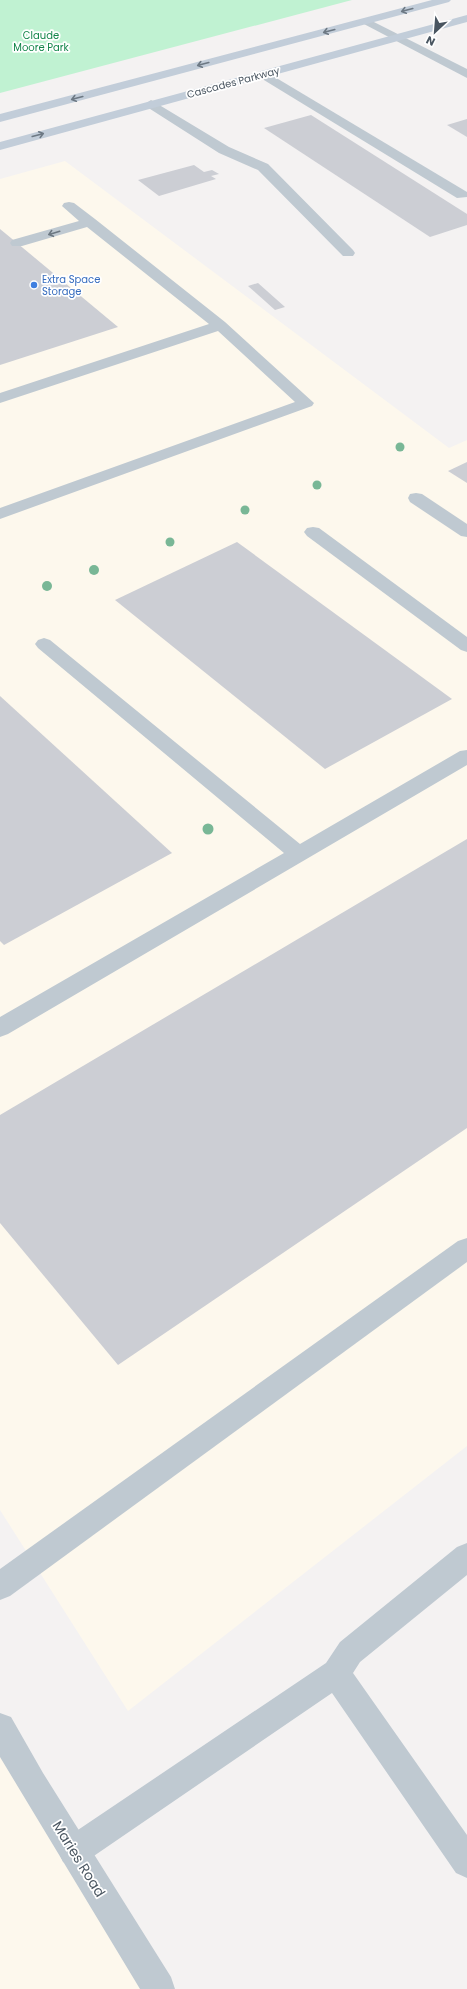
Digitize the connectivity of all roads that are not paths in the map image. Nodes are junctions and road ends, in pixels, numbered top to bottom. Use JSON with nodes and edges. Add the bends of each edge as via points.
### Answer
{"nodes":[{"id":1,"x":445,"y":0,"type":"edge"},
{"id":2,"x":467,"y":18,"type":"edge"},
{"id":3,"x":366,"y":21,"type":"junction"},
{"id":4,"x":398,"y":37,"type":"junction"},
{"id":5,"x":263,"y":74,"type":"junction"},
{"id":6,"x":467,"y":74,"type":"edge"},
{"id":7,"x":151,"y":104,"type":"junction"},
{"id":8,"x":0,"y":118,"type":"edge"},
{"id":9,"x":0,"y":146,"type":"edge"},
{"id":10,"x":462,"y":195,"type":"dead end"},
{"id":11,"x":69,"y":206,"type":"dead end"},
{"id":12,"x":90,"y":222,"type":"junction"},
{"id":13,"x":17,"y":243,"type":"dead end"},
{"id":14,"x":348,"y":253,"type":"dead end"},
{"id":15,"x":220,"y":325,"type":"junction"},
{"id":16,"x":0,"y":398,"type":"edge"},
{"id":17,"x":416,"y":498,"type":"dead end"},
{"id":18,"x":0,"y":514,"type":"edge"},
{"id":19,"x":313,"y":532,"type":"dead end"},
{"id":20,"x":467,"y":532,"type":"edge"},
{"id":21,"x":44,"y":644,"type":"dead end"},
{"id":22,"x":467,"y":646,"type":"edge"},
{"id":23,"x":467,"y":756,"type":"edge"},
{"id":24,"x":298,"y":854,"type":"junction"},
{"id":25,"x":0,"y":1028,"type":"edge"},
{"id":26,"x":467,"y":1248,"type":"edge"},
{"id":27,"x":467,"y":1557,"type":"edge"},
{"id":28,"x":0,"y":1586,"type":"edge"},
{"id":29,"x":336,"y":1673,"type":"junction"},
{"id":30,"x":0,"y":1728,"type":"edge"},
{"id":31,"x":74,"y":1851,"type":"junction"},
{"id":32,"x":467,"y":1862,"type":"edge"},
{"id":33,"x":160,"y":1989,"type":"edge"}],
"edges":[{"from":1,"to":3,"type":"main road","one_way":true},
{"from":2,"to":4,"type":"main road","name":"Cascades Parkway"},
{"from":3,"to":4,"type":"street"},
{"from":3,"to":8,"type":"main road","one_way":true},
{"from":4,"to":5,"type":"main road","name":"Cascades Parkway"},
{"from":4,"to":6,"type":"street"},
{"from":5,"to":7,"type":"main road","name":"Cascades Parkway"},
{"from":5,"to":10,"type":"street"},
{"from":9,"to":7,"type":"main road","name":"Cascades Parkway","one_way":true},
{"from":7,"to":14,"type":"street","via":[[224,150],[263,167]]},
{"from":11,"to":12,"type":"street"},
{"from":12,"to":13,"type":"street","one_way":true},
{"from":12,"to":15,"type":"street"},
{"from":15,"to":16,"type":"street"},
{"from":15,"to":18,"type":"street","via":[[306,403]]},
{"from":17,"to":20,"type":"street"},
{"from":19,"to":22,"type":"street"},
{"from":21,"to":24,"type":"street"},
{"from":23,"to":24,"type":"street"},
{"from":24,"to":25,"type":"street"},
{"from":26,"to":28,"type":"street"},
{"from":27,"to":29,"type":"street","via":[[350,1652]]},
{"from":29,"to":31,"type":"street"},
{"from":29,"to":32,"type":"street"},
{"from":30,"to":31,"type":"street","name":"Maries Road"},
{"from":31,"to":33,"type":"street","name":"Maries Road"}]}
